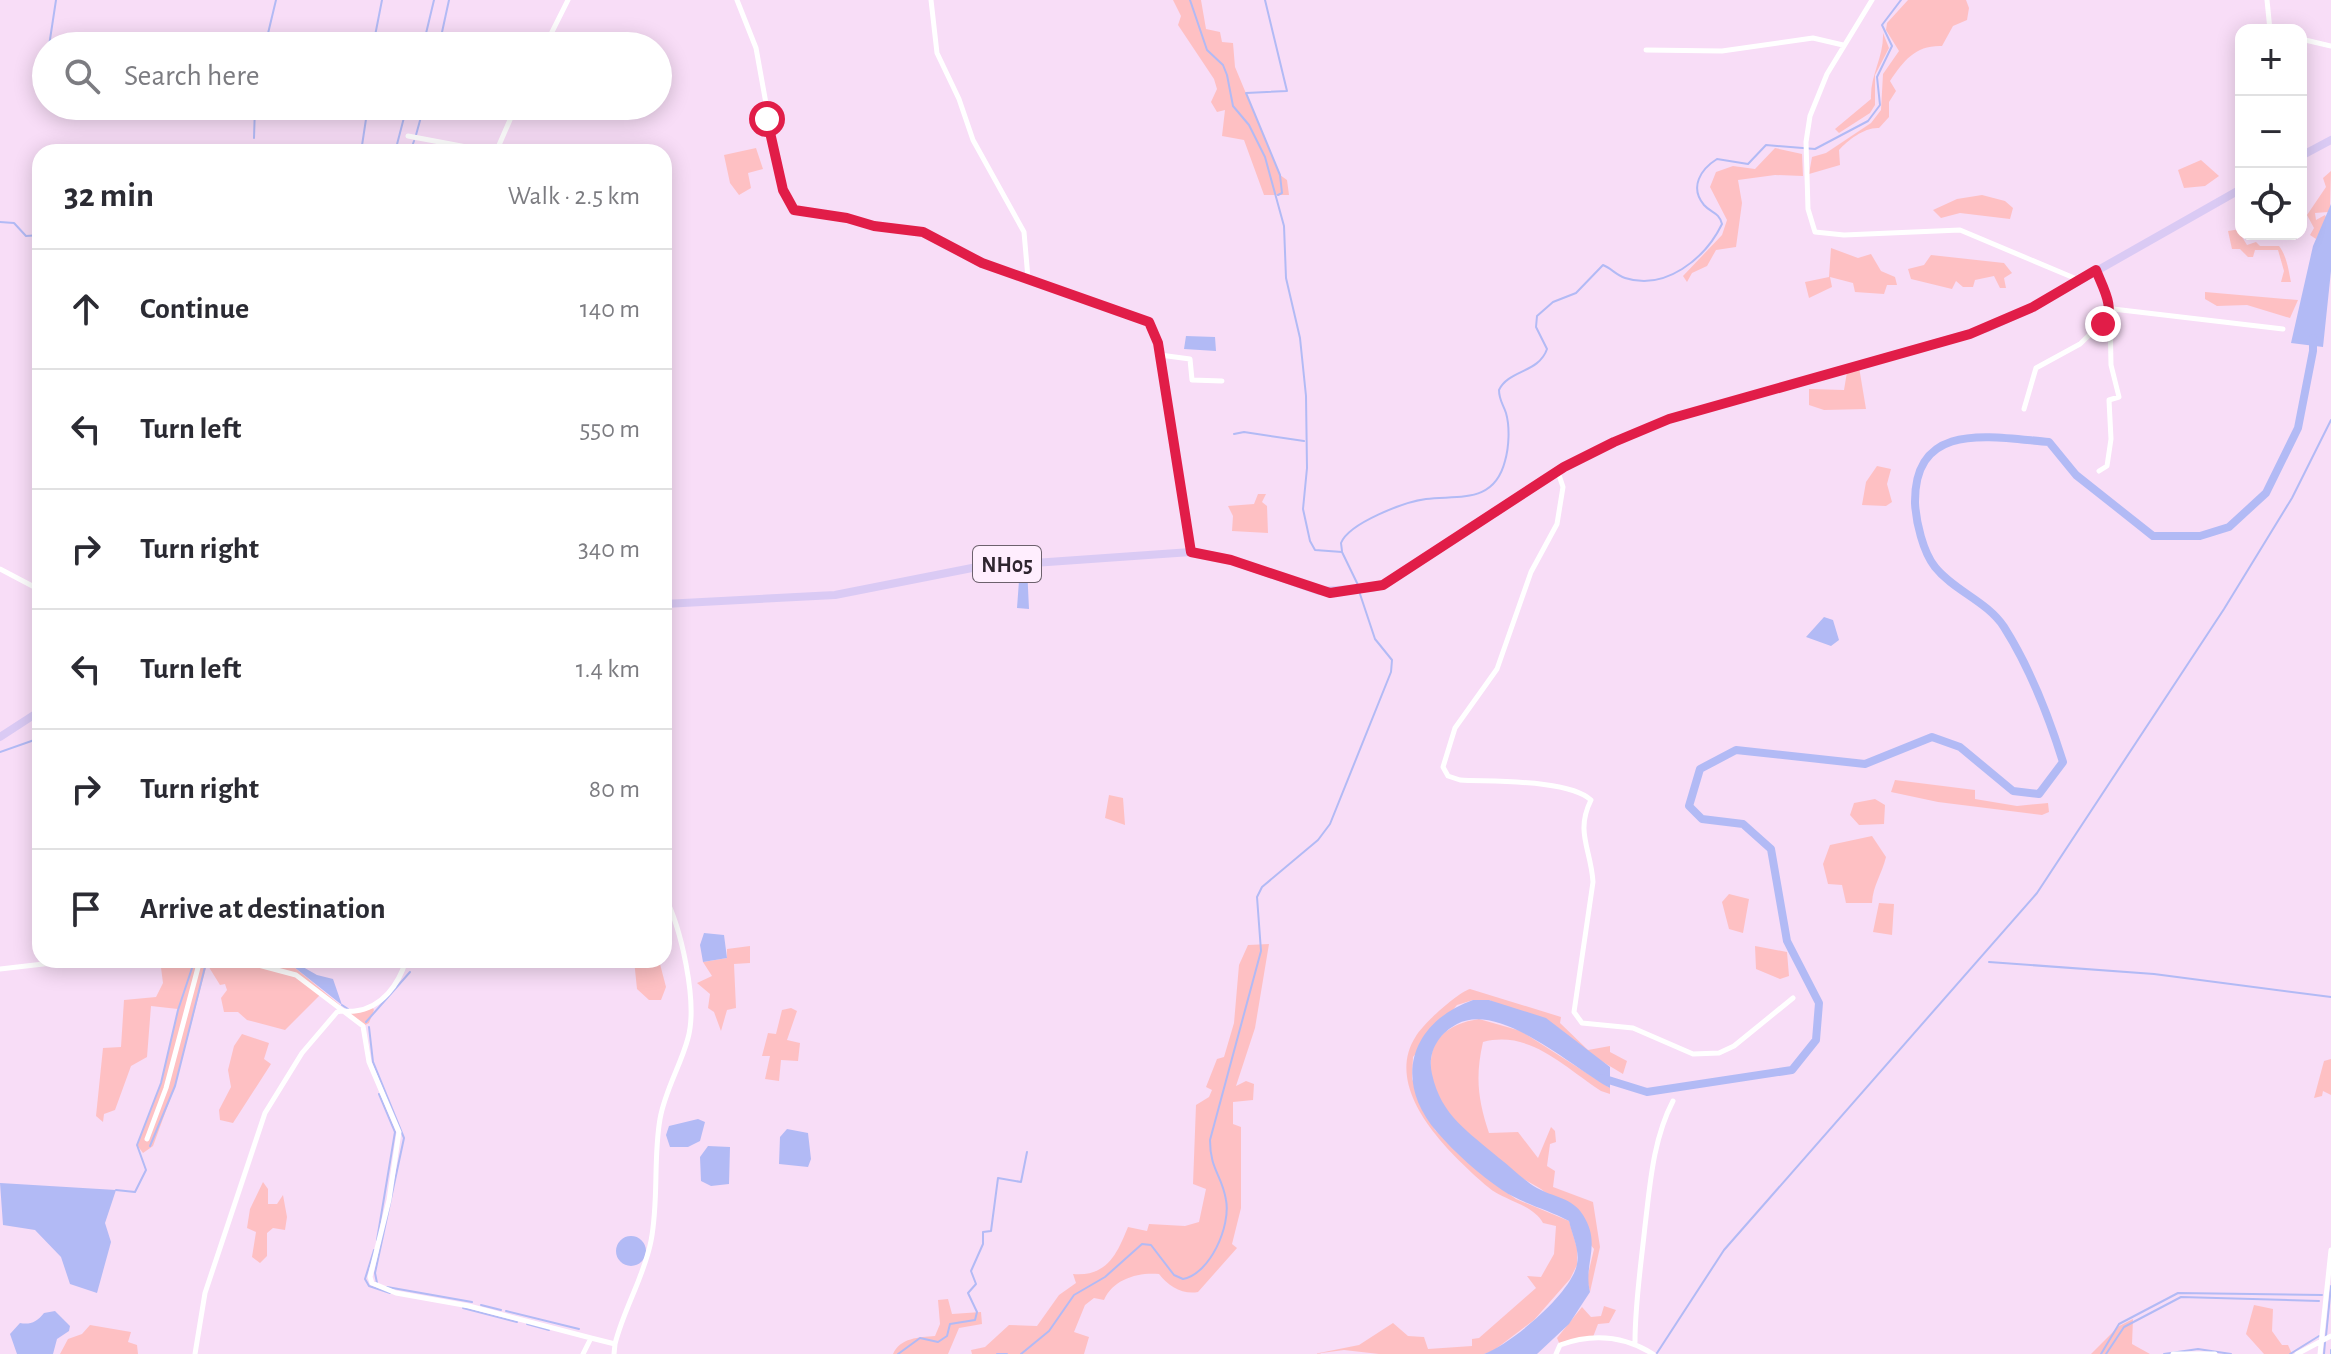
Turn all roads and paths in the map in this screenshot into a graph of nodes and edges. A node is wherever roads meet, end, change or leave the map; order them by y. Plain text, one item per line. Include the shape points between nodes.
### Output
1 (568, 0) edge
2 (737, 0) edge
3 (931, 0) edge
4 (1872, 0) edge
5 (2267, 0) edge
6 (2269, 24) edge
7 (552, 32) edge
8 (2307, 40) edge
9 (1843, 45) junction
10 (2331, 46) edge
11 (1646, 50) dead end
12 (509, 120) edge
13 (408, 136) dead end
14 (2331, 140) edge
15 (451, 144) edge
16 (498, 144) edge
17 (2307, 153) edge
18 (2235, 192) edge
19 (2096, 270) junction
20 (1028, 278) junction
21 (2079, 280) junction
22 (2109, 306) junction
23 (2110, 315) junction
24 (2283, 329) dead end
25 (1160, 355) junction
26 (1222, 381) dead end
27 (2024, 409) dead end
28 (1558, 471) junction
29 (2099, 471) dead end
30 (1191, 552) junction
31 (0, 569) edge
32 (32, 586) edge
33 (672, 604) edge
34 (32, 716) edge
35 (0, 737) edge
36 (672, 917) edge
37 (32, 965) edge
38 (198, 968) edge
39 (269, 968) edge
40 (404, 968) edge
41 (0, 969) edge
42 (1793, 998) dead end
43 (340, 1010) junction
44 (1673, 1101) dead end
45 (147, 1139) dead end
46 (2331, 1250) edge
47 (2331, 1336) edge
48 (591, 1338) junction
49 (2322, 1340) junction
50 (1635, 1342) junction
51 (615, 1344) junction
52 (195, 1354) edge
53 (583, 1354) edge
54 (614, 1354) edge
55 (1556, 1354) edge
56 (1653, 1354) edge
57 (2173, 1354) edge
58 (2215, 1354) edge
59 (2297, 1354) edge
60 (2320, 1354) edge

1 - 7 street
2 - 20 street via 756,48 778,170 794,210 923,232 982,263
3 - 20 street via 937,53 973,140 1024,232
4 - 9 street
5 - 6 street
8 - 10 street
9 - 11 street via 1813,38 1722,51
9 - 21 street via 1815,103 1806,142 1808,209 1815,232 1960,230
12 - 16 street
13 - 15 street
14 - 17 main road
18 - 19 main road, NH05
19 - 21 main road, NH05
19 - 22 street
20 - 25 street via 1144,318
21 - 28 main road, NH05 via 1988,328 1669,419
22 - 23 street
22 - 24 street
23 - 27 street via 2080,344 2036,368
23 - 29 street via 2111,365 2119,397 2109,400 2111,439 2107,466
25 - 26 street via 1190,359 1192,380
25 - 30 street
28 - 30 main road, NH05 via 1371,588 1319,591 1231,560
28 - 42 street via 1563,487 1557,524 1531,572 1497,669 1455,728 1443,767 1448,776 1460,780 1555,787 1591,800 1581,831 1593,882 1574,1012 1582,1023 1633,1028 1693,1054 1719,1053
30 - 33 main road, NH05 via 988,566 835,595
31 - 32 street
34 - 35 main road
36 - 51 street via 681,941 689,1036 663,1103 652,1238
37 - 41 street
38 - 45 street
39 - 43 street via 296,975
40 - 43 street via 384,998 356,1011
43 - 48 street via 363,1026 369,1062 399,1132 372,1283
43 - 52 street via 302,1053 265,1113 205,1293
44 - 50 street via 1648,1190
46 - 49 street
47 - 49 street
48 - 51 street
48 - 53 street
49 - 59 street
49 - 60 street
50 - 55 street via 1581,1337 1560,1345
50 - 56 street
51 - 54 street
57 - 58 street

